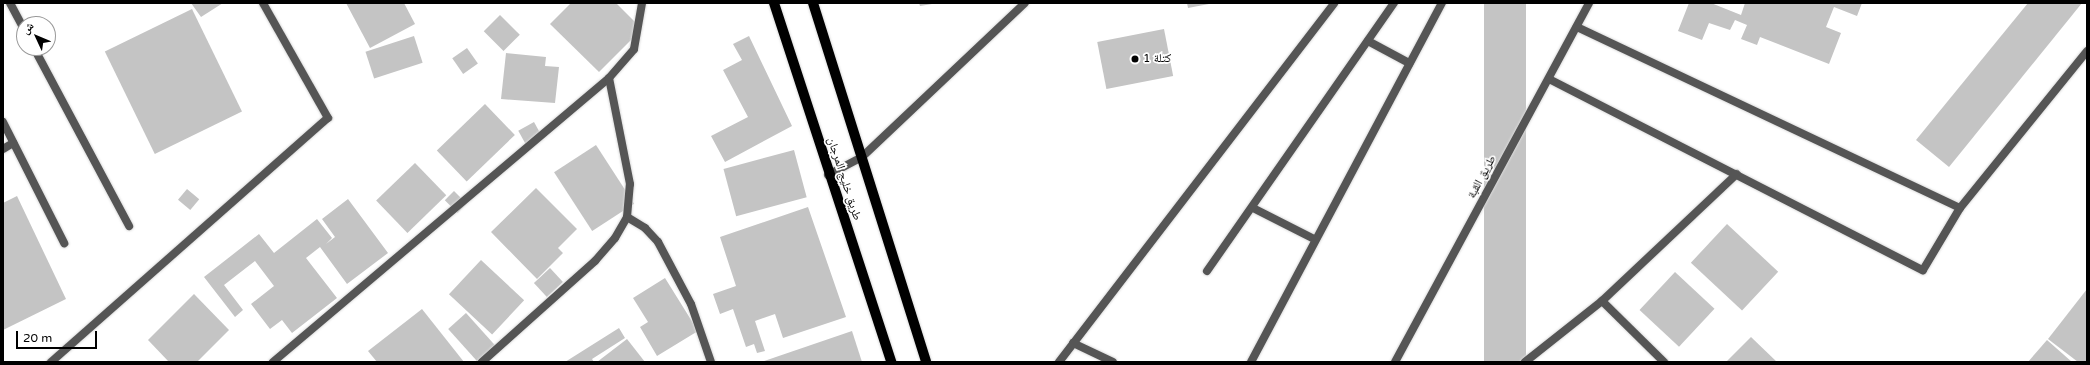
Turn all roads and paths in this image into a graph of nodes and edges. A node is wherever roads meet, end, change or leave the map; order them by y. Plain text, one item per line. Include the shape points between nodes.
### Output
1 (10, 3) edge
2 (263, 3) edge
3 (642, 3) edge
4 (774, 3) edge
5 (813, 3) edge
6 (1025, 3) edge
7 (1334, 3) edge
8 (1394, 3) edge
9 (1442, 3) edge
10 (1589, 3) edge
11 (17, 16) edge
12 (1577, 27) junction
13 (1368, 42) junction
14 (2087, 51) edge
15 (38, 56) edge
16 (1409, 63) junction
17 (609, 78) junction
18 (1549, 79) junction
19 (3, 122) edge
20 (13, 142) junction
21 (3, 149) edge
22 (862, 157) junction
23 (1737, 174) junction
24 (828, 175) junction
25 (1253, 208) junction
26 (1960, 208) junction
27 (627, 217) junction
28 (129, 226) dead end
29 (1314, 239) junction
30 (64, 243) dead end
31 (1207, 272) dead end
32 (1602, 301) junction
33 (1073, 344) junction
34 (51, 362) edge
35 (273, 362) edge
36 (482, 362) edge
37 (711, 362) edge
38 (891, 362) edge
39 (926, 362) edge
40 (1059, 362) edge
41 (1113, 362) edge
42 (1251, 362) edge
43 (1395, 362) edge
44 (1525, 362) edge
45 (1664, 362) edge

1 - 11 street
2 - 34 street via 328,118
3 - 17 street via 634,50
4 - 24 main road, طريق خليج المرجان
5 - 22 main road, طريق خليج المرجان
6 - 22 street
7 - 33 street
8 - 13 street
9 - 16 street
10 - 12 street, طريق القبة
12 - 18 street, طريق القبة
12 - 26 street
13 - 16 street
13 - 25 street
14 - 26 street
15 - 28 street
16 - 29 street
17 - 27 street via 630,184
17 - 35 street
18 - 23 street
18 - 43 street, طريق القبة
19 - 20 street
20 - 21 street
20 - 30 street
22 - 24 street
22 - 39 main road, طريق خليج المرجان
23 - 26 street via 1923,270
23 - 32 street
24 - 38 main road, طريق خليج المرجان
25 - 29 street
25 - 31 street
27 - 36 street via 615,238 595,261
27 - 37 street via 645,228 658,242 691,304
29 - 42 street
32 - 44 street
32 - 45 street
33 - 40 street
33 - 41 street

